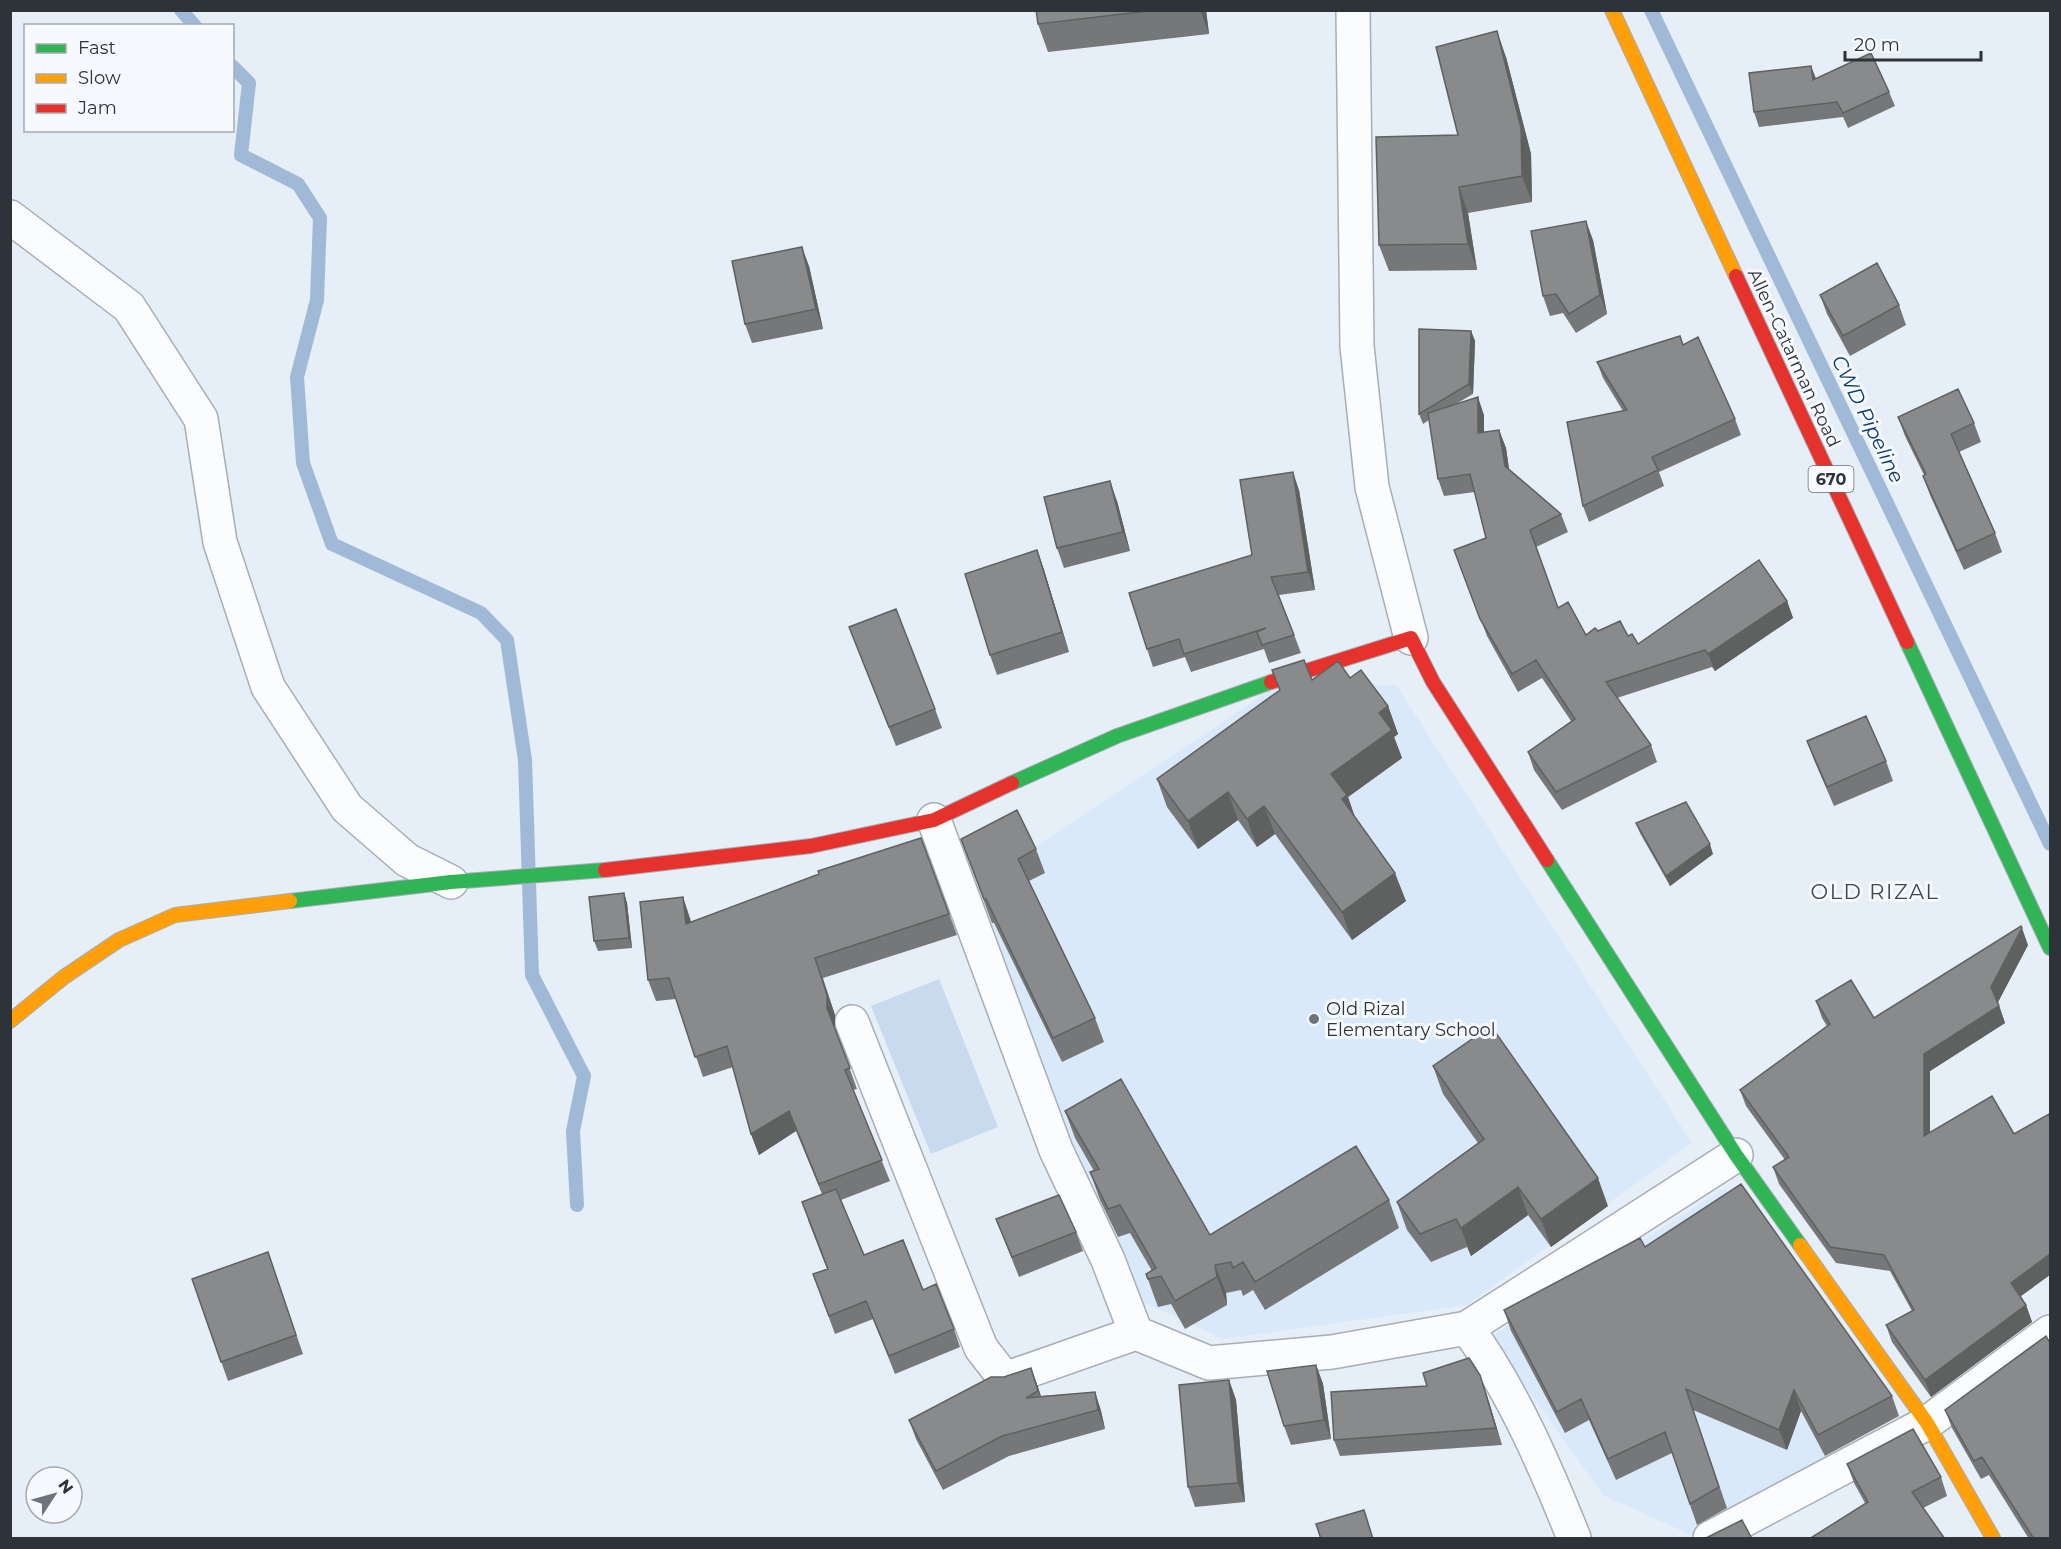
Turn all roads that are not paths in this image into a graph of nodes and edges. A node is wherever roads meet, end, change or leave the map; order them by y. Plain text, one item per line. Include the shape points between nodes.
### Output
1 (1353, 10) edge
2 (1612, 10) edge
3 (10, 217) edge
4 (1411, 638) junction
5 (934, 820) junction
6 (451, 882) junction
7 (2050, 948) edge
8 (10, 1021) edge
9 (852, 1022) dead end
10 (1736, 1155) junction
11 (1467, 1328) junction
12 (2050, 1332) edge
13 (1136, 1333) junction
14 (1927, 1423) junction
15 (1574, 1539) edge
16 (1710, 1539) edge
17 (1993, 1539) edge

1 - 4 street via 1357,346 1372,487
2 - 7 street, Allen-Catarman Road / 670
3 - 6 street via 129,307 201,419 220,542 268,687 347,808 407,860
4 - 5 street via 1251,688 1117,736
4 - 10 street via 1440,692
5 - 6 street via 811,846 576,874
5 - 13 street via 1056,1150 1108,1260
6 - 8 street via 175,915 119,940 64,977
9 - 13 street via 981,1348 1005,1378
10 - 11 street
10 - 14 street
11 - 13 street via 1332,1352 1209,1362
11 - 15 street via 1490,1360 1552,1485
12 - 14 street
14 - 16 street
14 - 17 street

